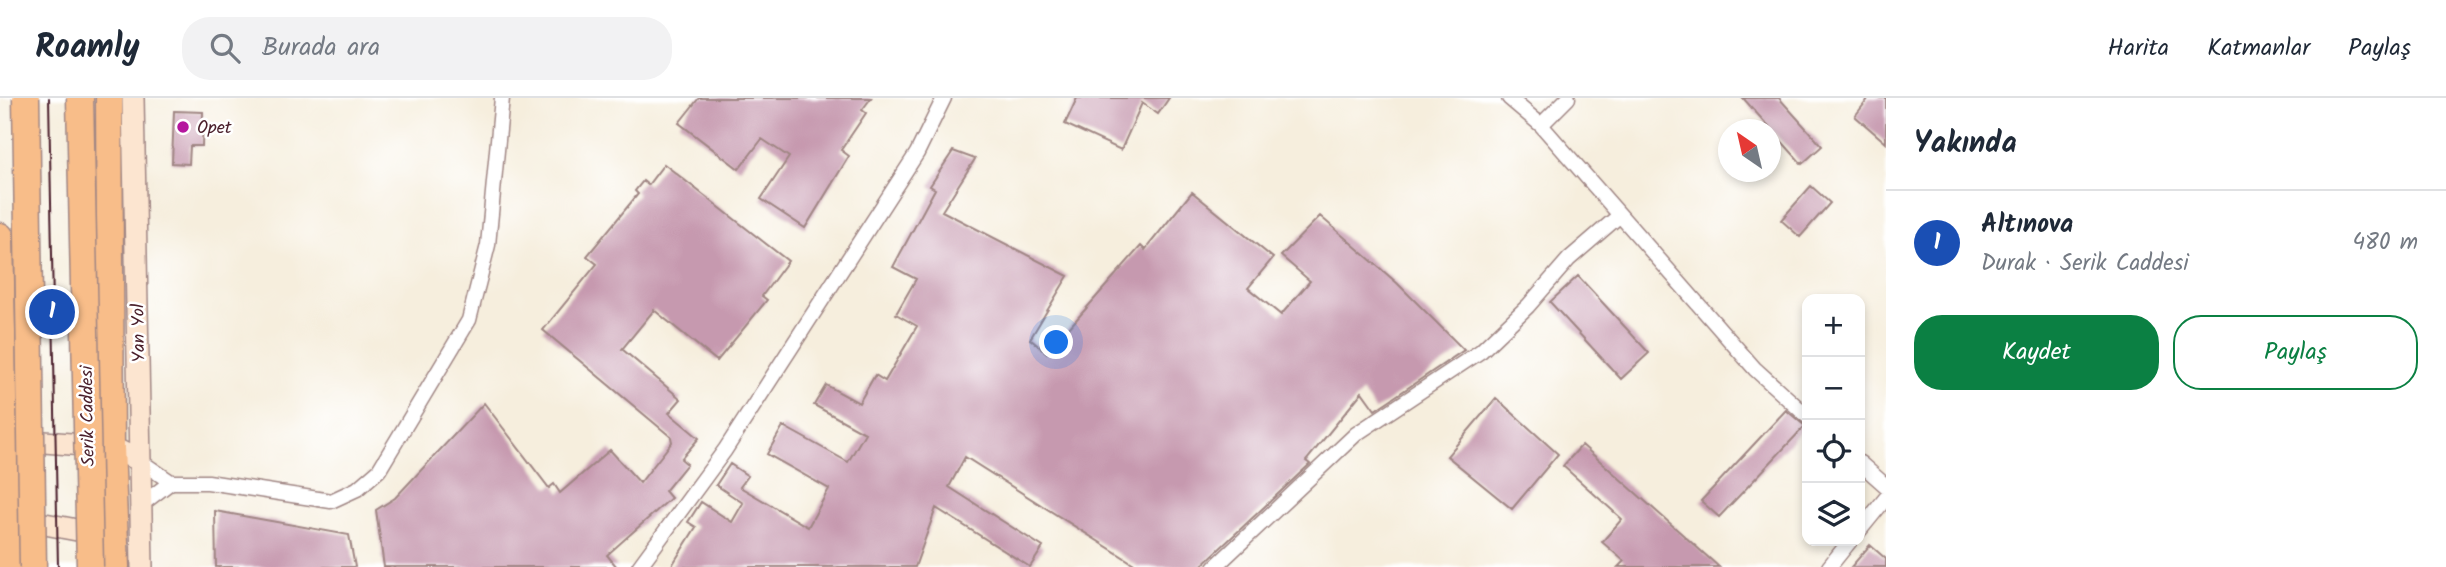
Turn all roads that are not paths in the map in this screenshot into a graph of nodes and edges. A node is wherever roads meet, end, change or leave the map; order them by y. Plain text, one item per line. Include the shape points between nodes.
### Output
1 (26, 98) edge
2 (80, 98) edge
3 (109, 98) edge
4 (132, 98) edge
5 (502, 98) edge
6 (944, 98) edge
7 (1509, 98) edge
8 (1568, 98) edge
9 (1542, 125) junction
10 (1620, 215) junction
11 (0, 236) edge
12 (1802, 411) edge
13 (2, 439) edge
14 (111, 447) junction
15 (141, 461) junction
16 (1865, 467) edge
17 (171, 482) junction
18 (1886, 486) edge
19 (1886, 498) edge
20 (142, 504) junction
21 (3, 514) edge
22 (114, 521) junction
23 (1865, 524) edge
24 (1846, 546) edge
25 (7, 567) edge
26 (33, 567) edge
27 (90, 567) edge
28 (116, 567) edge
29 (142, 567) edge
30 (639, 567) edge
31 (1215, 567) edge
32 (1829, 567) edge

1 - 26 highway, bridge
2 - 27 highway, Serik Caddesi, bridge
3 - 14 highway
4 - 15 street, Yan Yol
5 - 17 street via 488,245 469,320 379,470 357,489 331,501 208,482
6 - 30 street via 918,153 725,450
7 - 9 street
8 - 9 street
9 - 10 street
10 - 12 street via 1755,369
10 - 31 street via 1569,259 1481,351 1356,434
11 - 13 highway
13 - 14 street
13 - 21 highway
14 - 15 street
14 - 22 highway
15 - 17 street
15 - 20 street, Yan Yol
16 - 18 street
17 - 20 street
19 - 23 street
20 - 22 street
20 - 29 street, Yan Yol
21 - 22 street via 77,530
21 - 25 highway
22 - 28 highway
24 - 32 street

